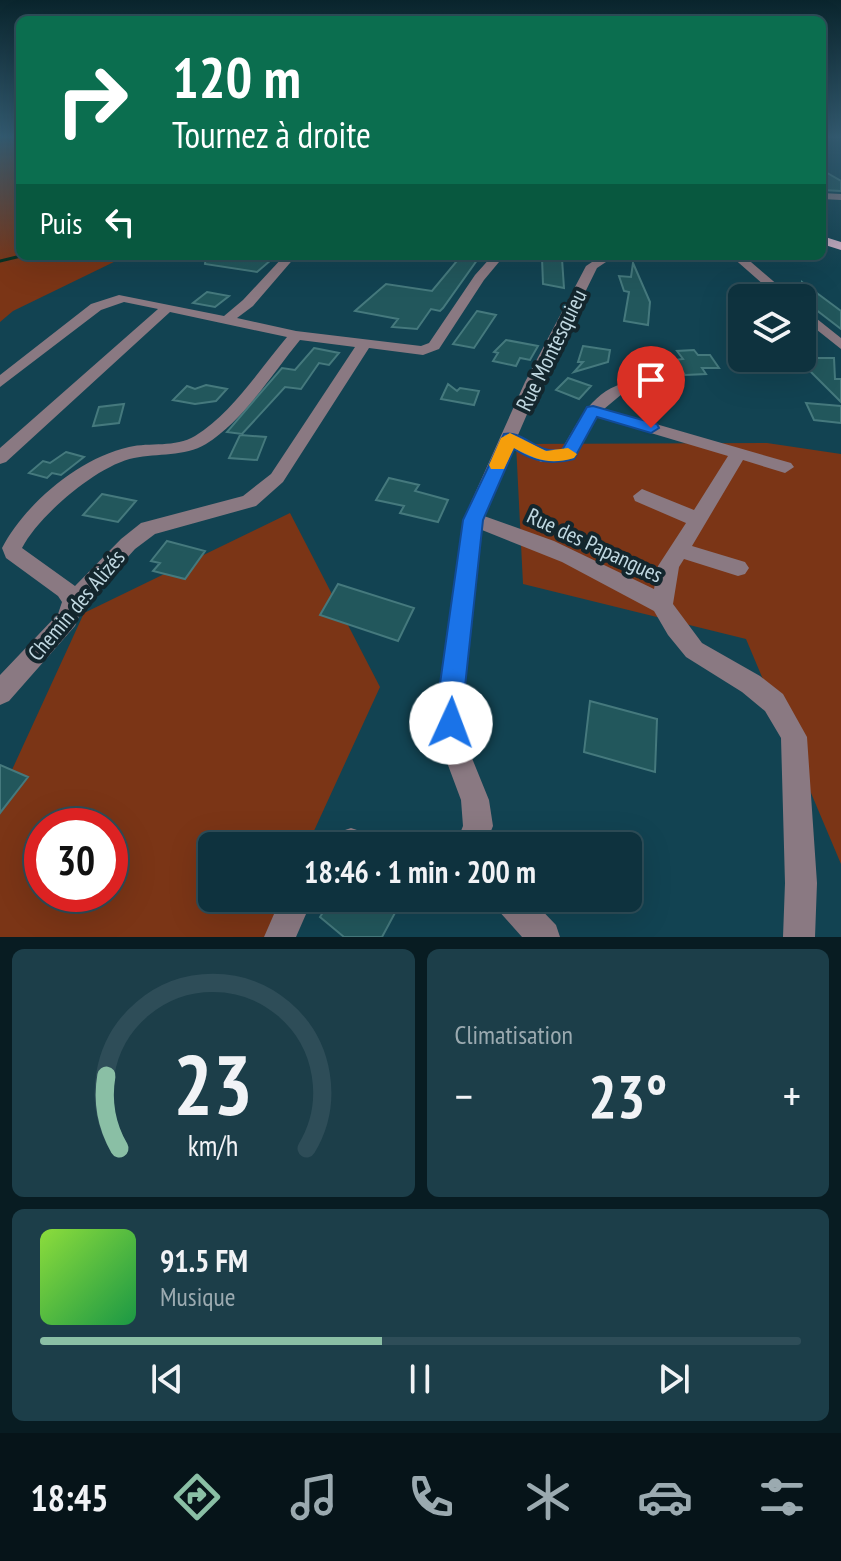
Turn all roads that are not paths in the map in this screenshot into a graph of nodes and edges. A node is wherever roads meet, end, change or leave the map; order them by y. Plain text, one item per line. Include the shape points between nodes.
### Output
1 (286, 260) edge
2 (495, 260) edge
3 (602, 260) edge
4 (742, 260) edge
5 (770, 284) edge
6 (166, 309) junction
7 (225, 321) junction
8 (816, 323) edge
9 (816, 326) edge
10 (819, 326) junction
11 (296, 335) junction
12 (841, 345) edge
13 (363, 346) junction
14 (0, 382) edge
15 (646, 385) dead end
16 (593, 411) junction
17 (510, 438) junction
18 (739, 453) junction
19 (0, 458) edge
20 (785, 467) dead end
21 (642, 496) dead end
22 (696, 519) junction
23 (473, 520) junction
24 (679, 550) junction
25 (738, 568) dead end
26 (73, 602) junction
27 (662, 604) junction
28 (0, 693) edge
29 (474, 832) edge
30 (291, 912) edge
31 (521, 912) edge
32 (280, 937) edge
33 (544, 937) edge
34 (799, 937) edge

1 - 7 street
2 - 13 street via 434,346 408,352
3 - 17 street, Rue Montesquieu via 592,266
4 - 5 street
6 - 7 street
6 - 14 street via 132,299 105,302
6 - 19 street
7 - 11 street
8 - 10 street
9 - 10 street
10 - 12 street
11 - 13 street
11 - 26 street via 213,430 180,449 128,453 98,465 18,534 13,552 66,590
13 - 26 street, Chemin des Alizés via 263,492 235,506 148,528
15 - 16 street via 613,391
16 - 17 street via 568,455 533,453
16 - 18 street
17 - 23 street, Rue Montesquieu
18 - 20 street
18 - 22 street, Rue des Papangues
21 - 22 street
22 - 24 street, Rue des Papangues
23 - 27 street, Rue des Papangues via 558,550
23 - 29 street, Rue Montesquieu via 450,705 452,741 475,800
24 - 25 street
24 - 27 street, Rue des Papangues via 669,566
26 - 28 street, Chemin des Alizés via 67,619
27 - 34 street via 693,649 779,706 794,737
30 - 32 street
31 - 33 street

